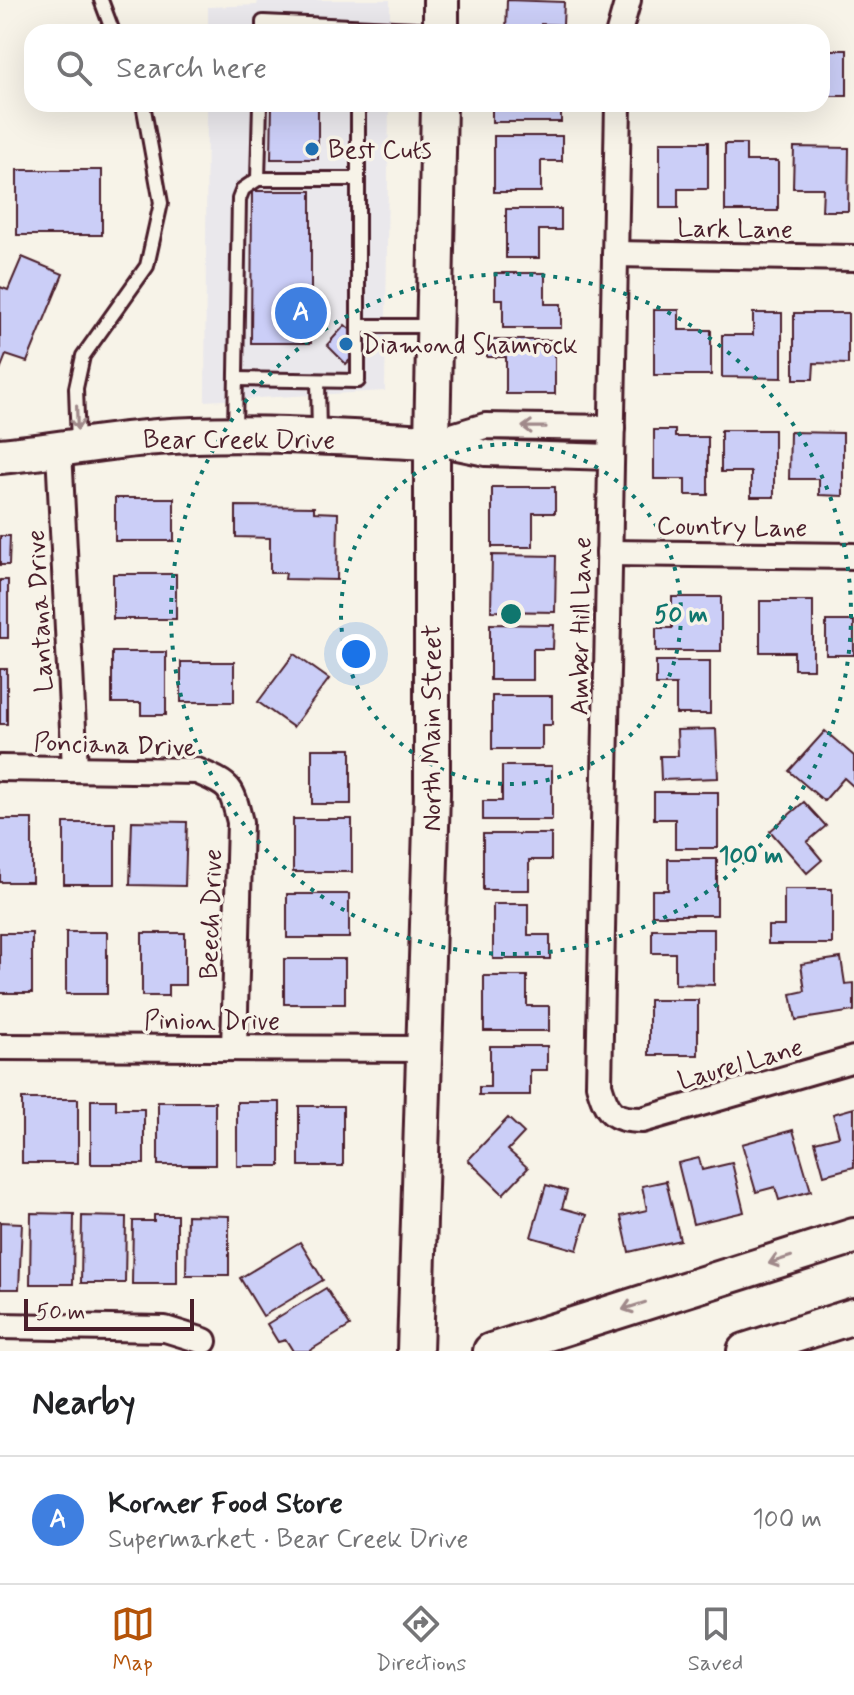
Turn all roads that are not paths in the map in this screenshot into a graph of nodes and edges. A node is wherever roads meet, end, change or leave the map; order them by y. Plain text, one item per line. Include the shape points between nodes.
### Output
1 (101, 0) edge
2 (628, 0) edge
3 (441, 21) edge
4 (110, 24) edge
5 (263, 24) edge
6 (290, 24) edge
7 (410, 24) edge
8 (619, 24) edge
9 (144, 112) edge
10 (260, 112) edge
11 (358, 112) edge
12 (439, 112) edge
13 (618, 112) edge
14 (258, 179) junction
15 (358, 179) junction
16 (615, 254) junction
17 (854, 258) edge
18 (358, 326) junction
19 (434, 326) junction
20 (236, 379) junction
21 (318, 381) junction
22 (612, 428) junction
23 (235, 434) junction
24 (319, 437) junction
25 (432, 442) junction
26 (69, 450) junction
27 (0, 456) edge
28 (611, 457) junction
29 (609, 553) junction
30 (854, 556) edge
31 (0, 768) edge
32 (75, 768) junction
33 (226, 784) joint
34 (0, 1047) edge
35 (234, 1048) junction
36 (425, 1049) junction
37 (854, 1059) edge
38 (642, 1120) joint
39 (854, 1236) edge
40 (854, 1316) edge
41 (0, 1326) edge
42 (204, 1341) dead end
43 (415, 1351) edge
44 (491, 1351) edge
45 (745, 1351) edge

1 - 4 lane
2 - 8 street
3 - 7 lane
5 - 6 lane
9 -> 26 lane via 161,203 147,266 83,356
10 - 14 lane
11 - 15 lane
12 - 19 main road, North Main Street
13 - 16 street, Amber Hill Lane
14 - 15 lane
14 - 20 lane via 239,199
15 - 18 lane
16 - 17 street, Lark Lane
16 - 22 street, Amber Hill Lane
18 - 19 lane
18 - 21 lane via 358,381
19 - 25 main road, North Main Street
20 - 21 lane
20 - 23 lane
21 - 24 lane
22 -> 25 street, Bear Creek Drive via 485,426
22 - 28 street, Amber Hill Lane
23 - 24 main road, Bear Creek Drive
23 - 26 main road, Bear Creek Drive via 156,437
24 - 25 main road, Bear Creek Drive
25 - 28 street, Bear Creek Drive via 486,453
25 - 36 main road, North Main Street via 432,794
26 - 27 main road, Bear Creek Drive
26 - 32 street, Lantana Drive
28 - 29 street, Amber Hill Lane
29 - 30 street, Country Lane
29 - 38 street, Amber Hill Lane via 599,1085 606,1107 622,1120
31 - 32 street, Ponciana Drive
32 - 33 street, Ponciana Drive via 197,771
33 - 35 street, Beech Drive via 240,822
34 - 35 street, Pinion Drive
35 - 36 street, Pinion Drive
36 - 43 main road, North Main Street
37 - 38 street, Laurel Lane
39 -> 44 main road
40 - 45 main road
41 - 42 street via 165,1329

